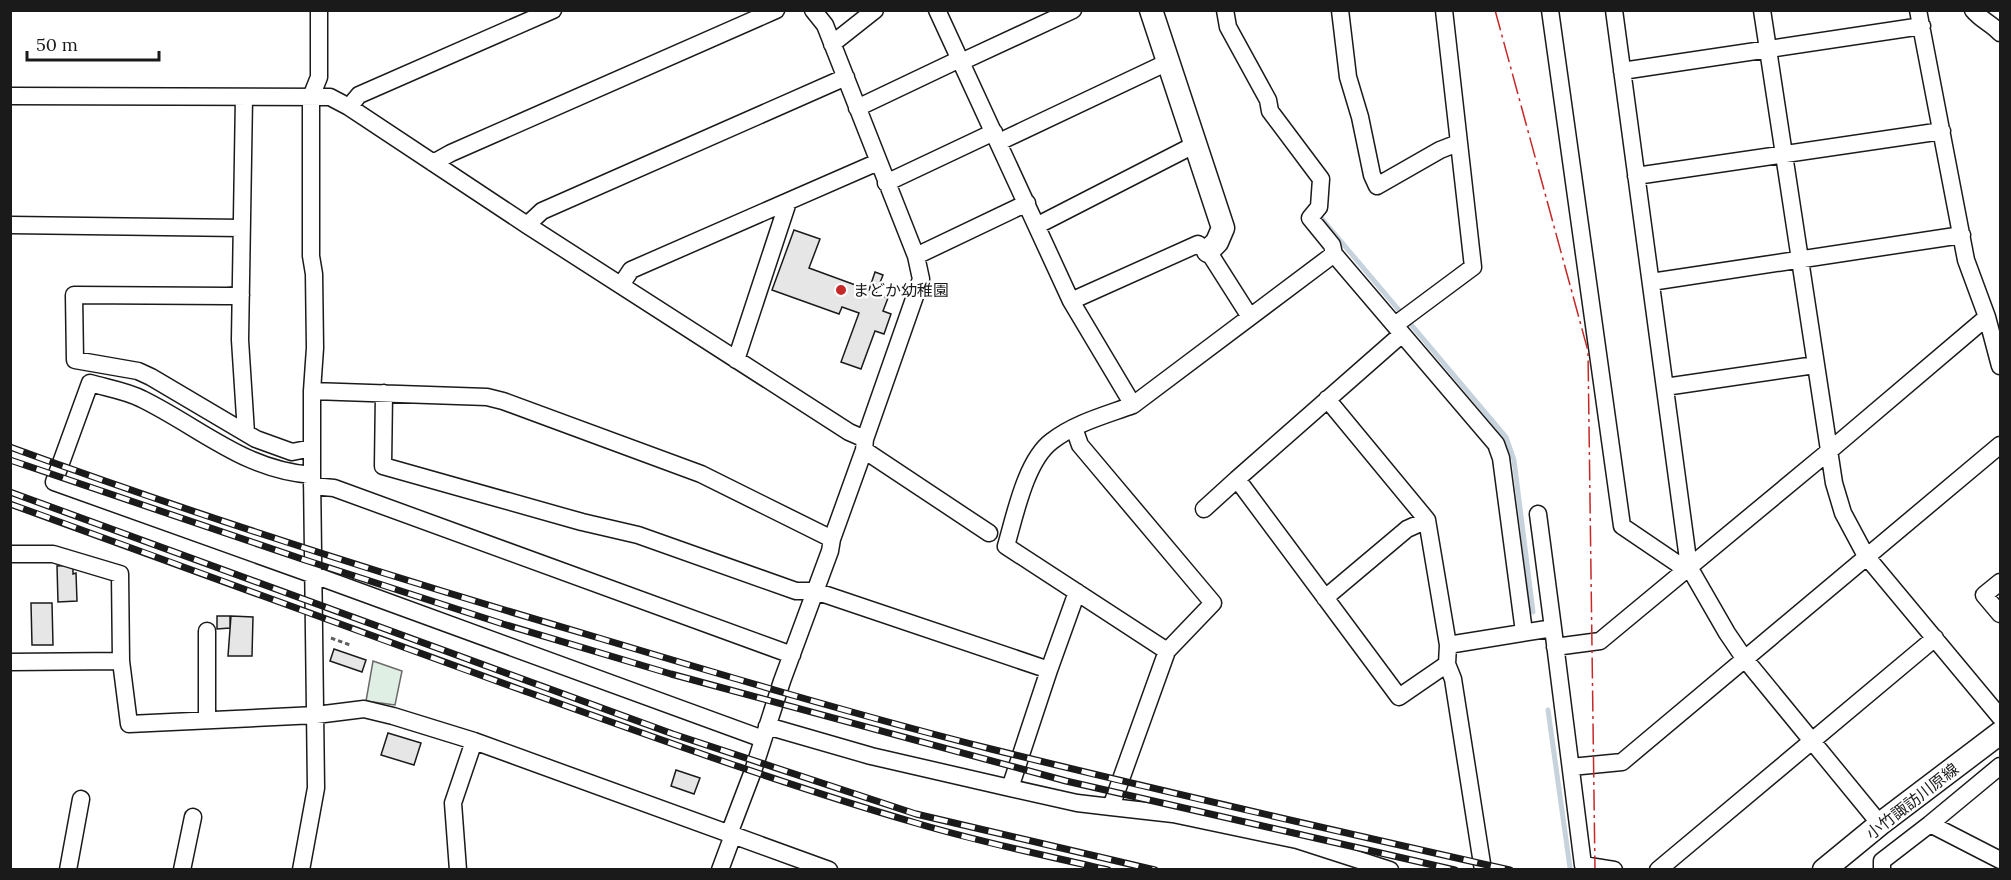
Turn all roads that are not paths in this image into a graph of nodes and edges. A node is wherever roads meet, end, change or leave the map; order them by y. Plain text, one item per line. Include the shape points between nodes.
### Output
1 (319, 10) edge
2 (553, 10) edge
3 (776, 10) edge
4 (813, 10) edge
5 (875, 10) edge
6 (937, 10) edge
7 (1073, 10) edge
8 (1151, 10) edge
9 (1225, 10) edge
10 (1340, 10) edge
11 (1444, 10) edge
12 (1550, 10) edge
13 (1614, 10) edge
14 (1762, 10) edge
15 (1973, 10) edge
16 (1987, 10) edge
17 (1920, 18) edge
18 (1998, 30) edge
19 (832, 44) junction
20 (1768, 49) junction
21 (961, 60) junction
22 (1168, 62) junction
23 (1622, 71) junction
24 (846, 77) junction
25 (10, 96) edge
26 (244, 97) junction
27 (311, 97) junction
28 (349, 107) junction
29 (857, 108) junction
30 (1942, 131) junction
31 (996, 137) junction
32 (1458, 143) junction
33 (1194, 145) junction
34 (1783, 155) junction
35 (878, 162) junction
36 (433, 163) junction
37 (1636, 176) junction
38 (886, 183) junction
39 (788, 202) junction
40 (1027, 203) junction
41 (10, 225) edge
42 (527, 225) junction
43 (1038, 225) junction
44 (241, 228) junction
45 (1962, 235) junction
46 (1208, 251) junction
47 (1334, 254) junction
48 (916, 256) junction
49 (1799, 260) junction
50 (1651, 282) junction
51 (621, 285) junction
52 (241, 295) junction
53 (1071, 301) junction
54 (1250, 317) junction
55 (1993, 320) edge
56 (1402, 323) junction
57 (736, 360) junction
58 (1815, 365) junction
59 (2001, 366) edge
60 (1665, 387) junction
61 (312, 391) junction
62 (384, 393) junction
63 (1327, 399) junction
64 (1133, 405) junction
65 (1074, 428) junction
66 (246, 433) junction
67 (865, 445) junction
68 (2001, 445) edge
69 (312, 448) junction
70 (1828, 452) junction
71 (1238, 479) junction
72 (312, 481) junction
73 (1204, 509) dead end
74 (1538, 514) dead end
75 (1427, 519) junction
76 (989, 533) dead end
77 (832, 539) junction
78 (10, 554) edge
79 (1866, 556) junction
80 (1689, 567) junction
81 (314, 575) junction
82 (2001, 582) edge
83 (815, 591) junction
84 (1077, 592) junction
85 (1325, 598) junction
86 (2001, 614) edge
87 (1552, 628) junction
88 (207, 631) dead end
89 (1524, 632) junction
90 (1935, 638) junction
91 (1448, 645) junction
92 (1555, 647) junction
93 (1167, 651) junction
94 (792, 655) junction
95 (1744, 658) junction
96 (121, 661) junction
97 (10, 662) edge
98 (1447, 664) junction
99 (1049, 670) junction
100 (316, 715) junction
101 (2001, 717) edge
102 (207, 720) junction
103 (765, 733) junction
104 (2001, 733) edge
105 (474, 741) junction
106 (1811, 741) junction
107 (2001, 766) edge
108 (1571, 767) junction
109 (1010, 788) junction
110 (81, 799) dead end
111 (1111, 807) junction
112 (193, 817) dead end
113 (1880, 824) junction
114 (1930, 824) junction
115 (731, 834) junction
116 (2001, 860) edge
117 (1583, 867) edge
118 (68, 870) edge
119 (182, 870) edge
120 (302, 870) edge
121 (458, 870) edge
122 (720, 870) edge
123 (829, 870) edge
124 (1390, 870) edge
125 (1483, 870) edge
126 (1614, 870) edge
127 (1658, 870) edge
128 (1824, 870) edge
129 (1882, 870) edge

1 - 27 street via 319,77
2 - 28 street via 359,95
3 - 36 street
4 - 19 street via 825,25
5 - 19 street
6 - 21 street
7 - 21 street
8 - 22 street
9 - 47 street via 1228,27 1268,100 1270,111 1321,179 1319,207 1310,218 1332,245
10 - 32 street via 1348,77 1377,186
11 - 32 street
12 - 80 street via 1622,526 1678,564
13 - 23 street
14 - 20 street
15 - 18 street
16 - 18 street
17 - 20 street
17 - 30 street
19 - 24 street
20 - 23 street
20 - 34 street
21 - 29 street
21 - 31 street
22 - 31 street
22 - 33 street
23 - 37 street
24 - 29 street
24 - 42 street via 542,211
25 - 26 street
26 - 27 street
26 - 44 street
27 - 28 street via 330,97
27 - 61 street via 315,348
28 - 36 street
29 - 35 street
30 - 34 street
30 - 45 street
31 - 38 street
31 - 40 street
32 - 56 street via 1473,267
33 - 43 street
33 - 46 street via 1223,228
34 - 37 street
34 - 49 street
35 - 38 street
35 - 39 street
36 - 42 street
37 - 50 street
38 - 48 street
39 - 51 street via 631,270
39 - 57 street
40 - 43 street
40 - 48 street
41 - 44 street
42 - 51 street
43 - 53 street
44 - 52 street
45 - 49 street
45 - 55 street via 1966,260
46 - 53 street via 1198,244
46 - 54 street
47 - 54 street
47 - 56 street
48 - 67 street via 921,279
49 - 50 street
49 - 58 street
50 - 60 street
51 - 57 street
52 - 66 street
52 - 66 street via 74,295 75,360 151,376
53 - 64 street
54 - 64 street
55 - 59 street
55 - 70 street
56 - 63 street
56 - 89 street via 1496,444
57 - 67 street
58 - 60 street
58 - 70 street
60 - 80 street
61 - 62 street
61 - 69 street
62 - 77 street via 503,400 701,474
62 - 83 street via 383,466 638,535 796,591
63 - 71 street
63 - 75 street
64 - 65 street
65 - 84 street via 1051,441 1039,455 1028,476 1006,546
65 - 93 street via 1080,445 1213,603
66 - 69 street via 292,452
67 - 76 street
67 - 77 street
68 - 79 street
69 - 72 street
70 - 79 street via 1837,497
70 - 80 street
71 - 73 street
71 - 85 street
72 - 81 street
72 - 81 street via 250,461 141,398 90,383 54,482
72 - 94 street
74 - 87 street
75 - 85 street via 1407,530
75 - 91 street
77 - 83 street
78 - 96 street via 53,554 120,574
79 - 90 street
79 - 95 street
80 - 92 street via 1600,640
80 - 95 street
81 - 100 street
81 - 103 street
82 - 86 street via 1984,595
83 - 94 street
83 - 99 street
84 - 93 street
84 - 99 street
85 - 98 street via 1399,697
87 - 89 street
87 - 92 street
88 - 102 street
89 - 91 street
90 - 101 street
90 - 106 street
91 - 98 street
92 - 108 street
93 - 111 street
94 - 103 street
95 - 106 street
95 - 108 street via 1622,762
96 - 97 street
96 - 102 street via 129,724
98 - 125 street via 1453,679
99 - 109 street
100 - 102 street
100 - 105 street via 364,709
100 - 120 street via 316,788
103 - 109 street
103 - 115 street
104 - 113 street, 小竹諏訪川原線
105 - 115 street
105 - 121 street via 453,803
106 - 113 street
106 - 127 street
107 - 114 street
108 - 117 street
109 - 111 street
110 - 118 street
111 - 124 street via 1173,814 1297,840
112 - 119 street
113 - 128 street, 小竹諏訪川原線
114 - 116 street
114 - 129 street via 1882,861
115 - 122 street
115 - 123 street
117 - 126 street

